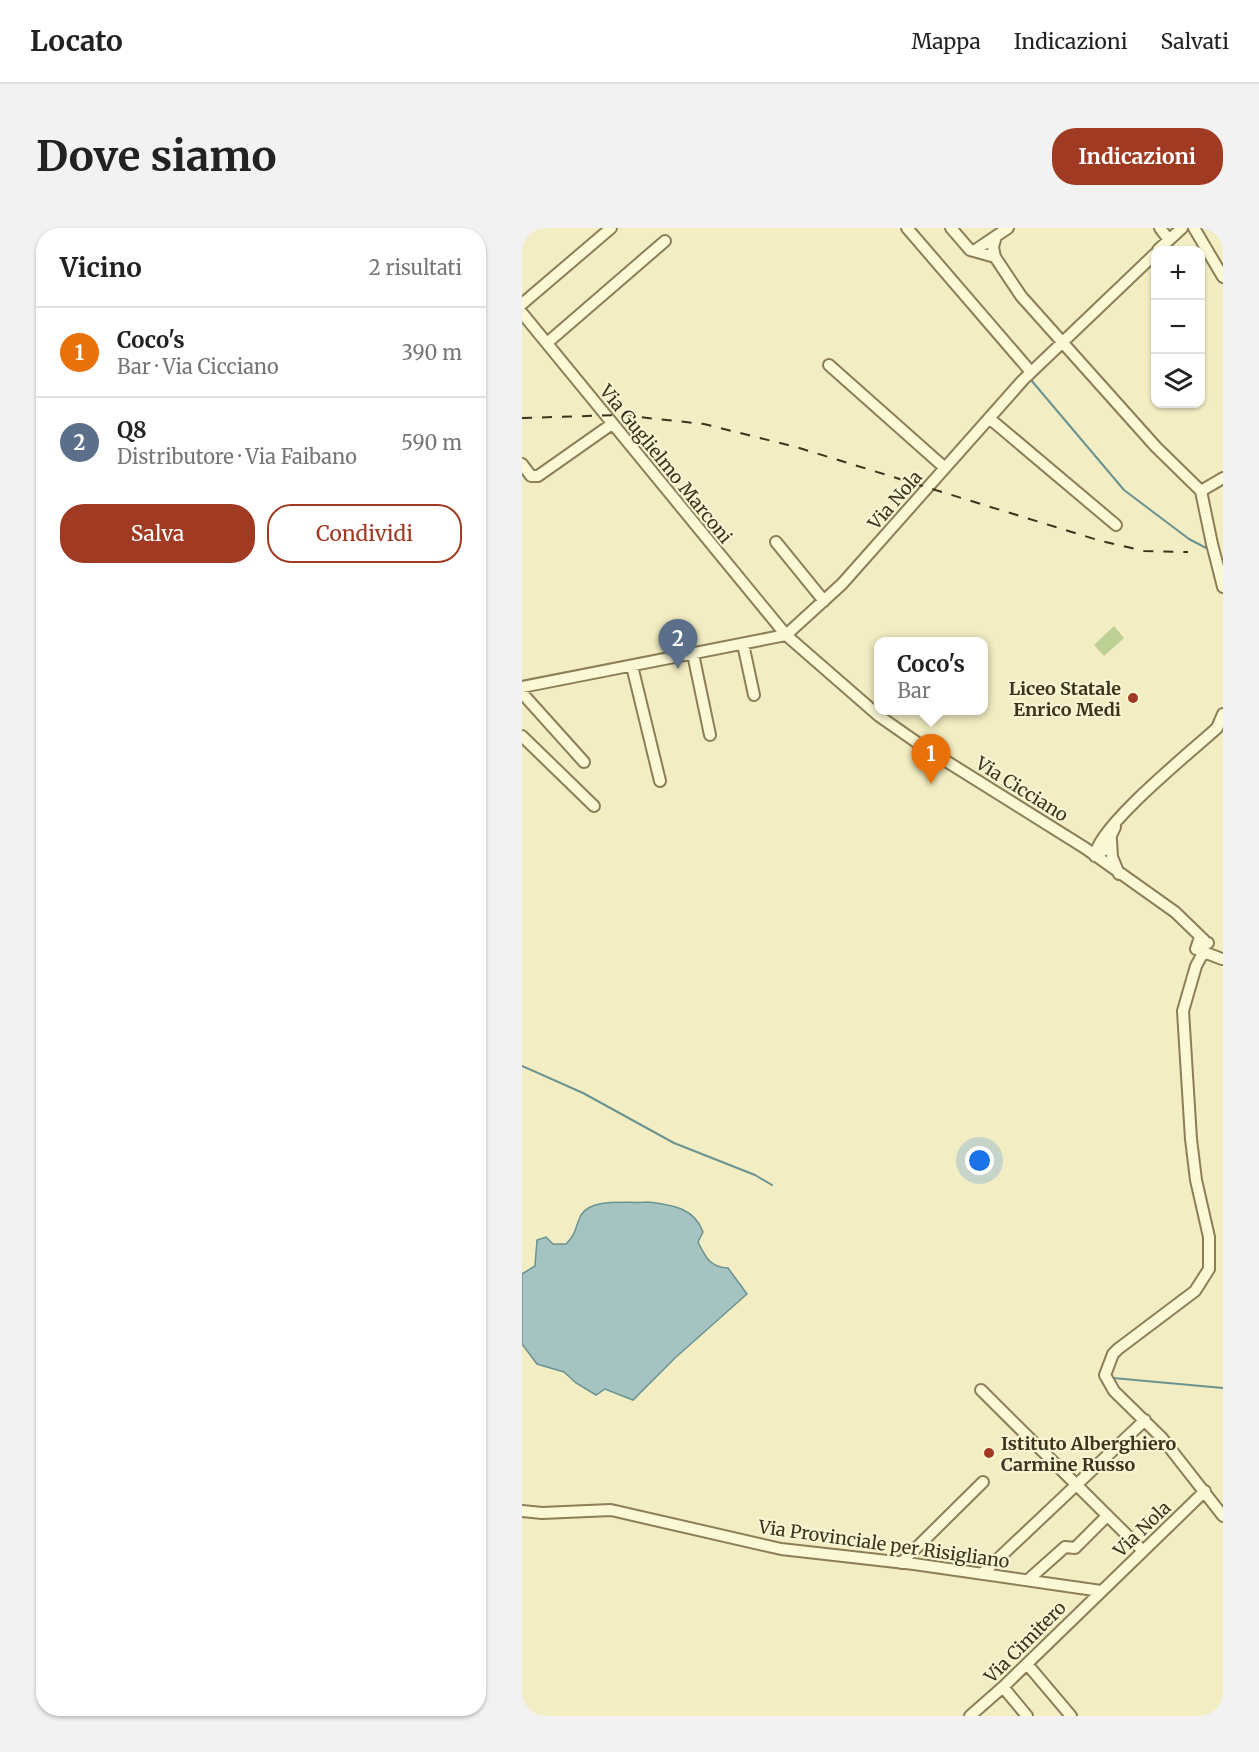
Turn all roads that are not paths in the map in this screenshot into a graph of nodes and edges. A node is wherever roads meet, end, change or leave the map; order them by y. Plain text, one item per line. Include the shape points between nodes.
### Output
1 (611, 228) edge
2 (907, 228) edge
3 (951, 228) edge
4 (1008, 228) edge
5 (1160, 228) edge
6 (1182, 228) edge
7 (1194, 228) edge
8 (996, 237) junction
9 (1169, 240) junction
10 (666, 241) dead end
11 (1163, 246) edge
12 (974, 251) junction
13 (995, 256) junction
14 (1151, 258) edge
15 (1223, 277) edge
16 (522, 304) edge
17 (522, 313) edge
18 (1061, 342) junction
19 (547, 343) junction
20 (829, 365) dead end
21 (1028, 375) junction
22 (990, 418) junction
23 (612, 424) junction
24 (522, 464) edge
25 (945, 468) junction
26 (1223, 478) edge
27 (1201, 491) junction
28 (1116, 525) dead end
29 (776, 542) dead end
30 (1223, 587) edge
31 (824, 601) junction
32 (786, 635) junction
33 (743, 644) junction
34 (693, 654) junction
35 (632, 666) junction
36 (522, 687) edge
37 (522, 693) edge
38 (754, 695) dead end
39 (874, 712) edge
40 (1223, 714) edge
41 (878, 715) edge
42 (522, 735) edge
43 (710, 735) dead end
44 (585, 762) dead end
45 (660, 781) dead end
46 (594, 806) dead end
47 (1107, 837) junction
48 (1084, 848) junction
49 (1095, 856) junction
50 (1120, 875) junction
51 (1202, 947) junction
52 (1223, 960) edge
53 (981, 1390) dead end
54 (1145, 1420) junction
55 (982, 1482) dead end
56 (1076, 1486) junction
57 (1205, 1491) junction
58 (522, 1511) edge
59 (1107, 1516) junction
60 (1223, 1516) edge
61 (1142, 1550) junction
62 (901, 1563) junction
63 (982, 1574) junction
64 (1028, 1580) junction
65 (1101, 1591) junction
66 (1027, 1664) junction
67 (1003, 1688) junction
68 (970, 1716) edge
69 (1027, 1716) edge
70 (1071, 1716) edge

1 - 16 street
2 - 21 street
3 - 12 street via 966,248
4 - 8 street
5 - 9 street
6 - 9 street, Via Nola
7 - 15 street
8 - 12 street
8 - 13 street
9 - 11 street, Via Nola
10 - 19 street
12 - 13 street
13 - 18 street via 1021,296
14 - 18 street, Via Nola
17 - 19 street, Via Guglielmo Marconi
18 - 21 street, Via Nola
18 - 27 street
19 - 23 street, Via Guglielmo Marconi
20 - 25 street
21 - 22 street, Via Nola
22 - 25 street, Via Nola
22 - 28 street
23 - 24 street via 538,476 531,476
23 - 32 street, Via Guglielmo Marconi
25 - 31 street, Via Nola
26 - 27 street
27 - 30 street, bridge
29 - 31 street
31 - 32 street, Via Nola
32 - 33 street
32 - 39 street, Via Cicciano
33 - 34 street
33 - 38 street
34 - 35 street
34 - 43 street
35 - 36 street
35 - 45 street
37 - 44 street
40 - 47 street via 1217,728 1121,815
41 - 48 street, Via Cicciano
42 - 46 street
47 - 48 street
47 - 49 street via 1104,850
47 - 50 street
48 - 49 street, Via Cicciano
49 - 50 street, Via Cicciano
50 - 51 street, Via Cicciano via 1186,922
51 - 52 street
51 - 54 street via 1183,1011 1191,1139 1209,1237 1209,1269 1195,1291 1113,1354 1105,1375 1114,1391
53 - 56 street
54 - 56 street
54 - 57 street
55 - 62 street
56 - 59 street
56 - 63 street
57 - 60 street
57 - 61 street, Via Nola
58 - 62 street, Via Provinciale per Risigliano via 611,1510 781,1549
59 - 61 street
59 - 64 street via 1076,1548 1065,1547
61 - 65 street, Via Nola
62 - 63 street, Via Provinciale per Risigliano
63 - 64 street, Via Provinciale per Risigliano
64 - 65 street, Via Provinciale per Risigliano
65 - 66 street, Via Cimitero
66 - 67 street, Via Cimitero
66 - 70 street
67 - 68 street, Via Cimitero
67 - 69 street

